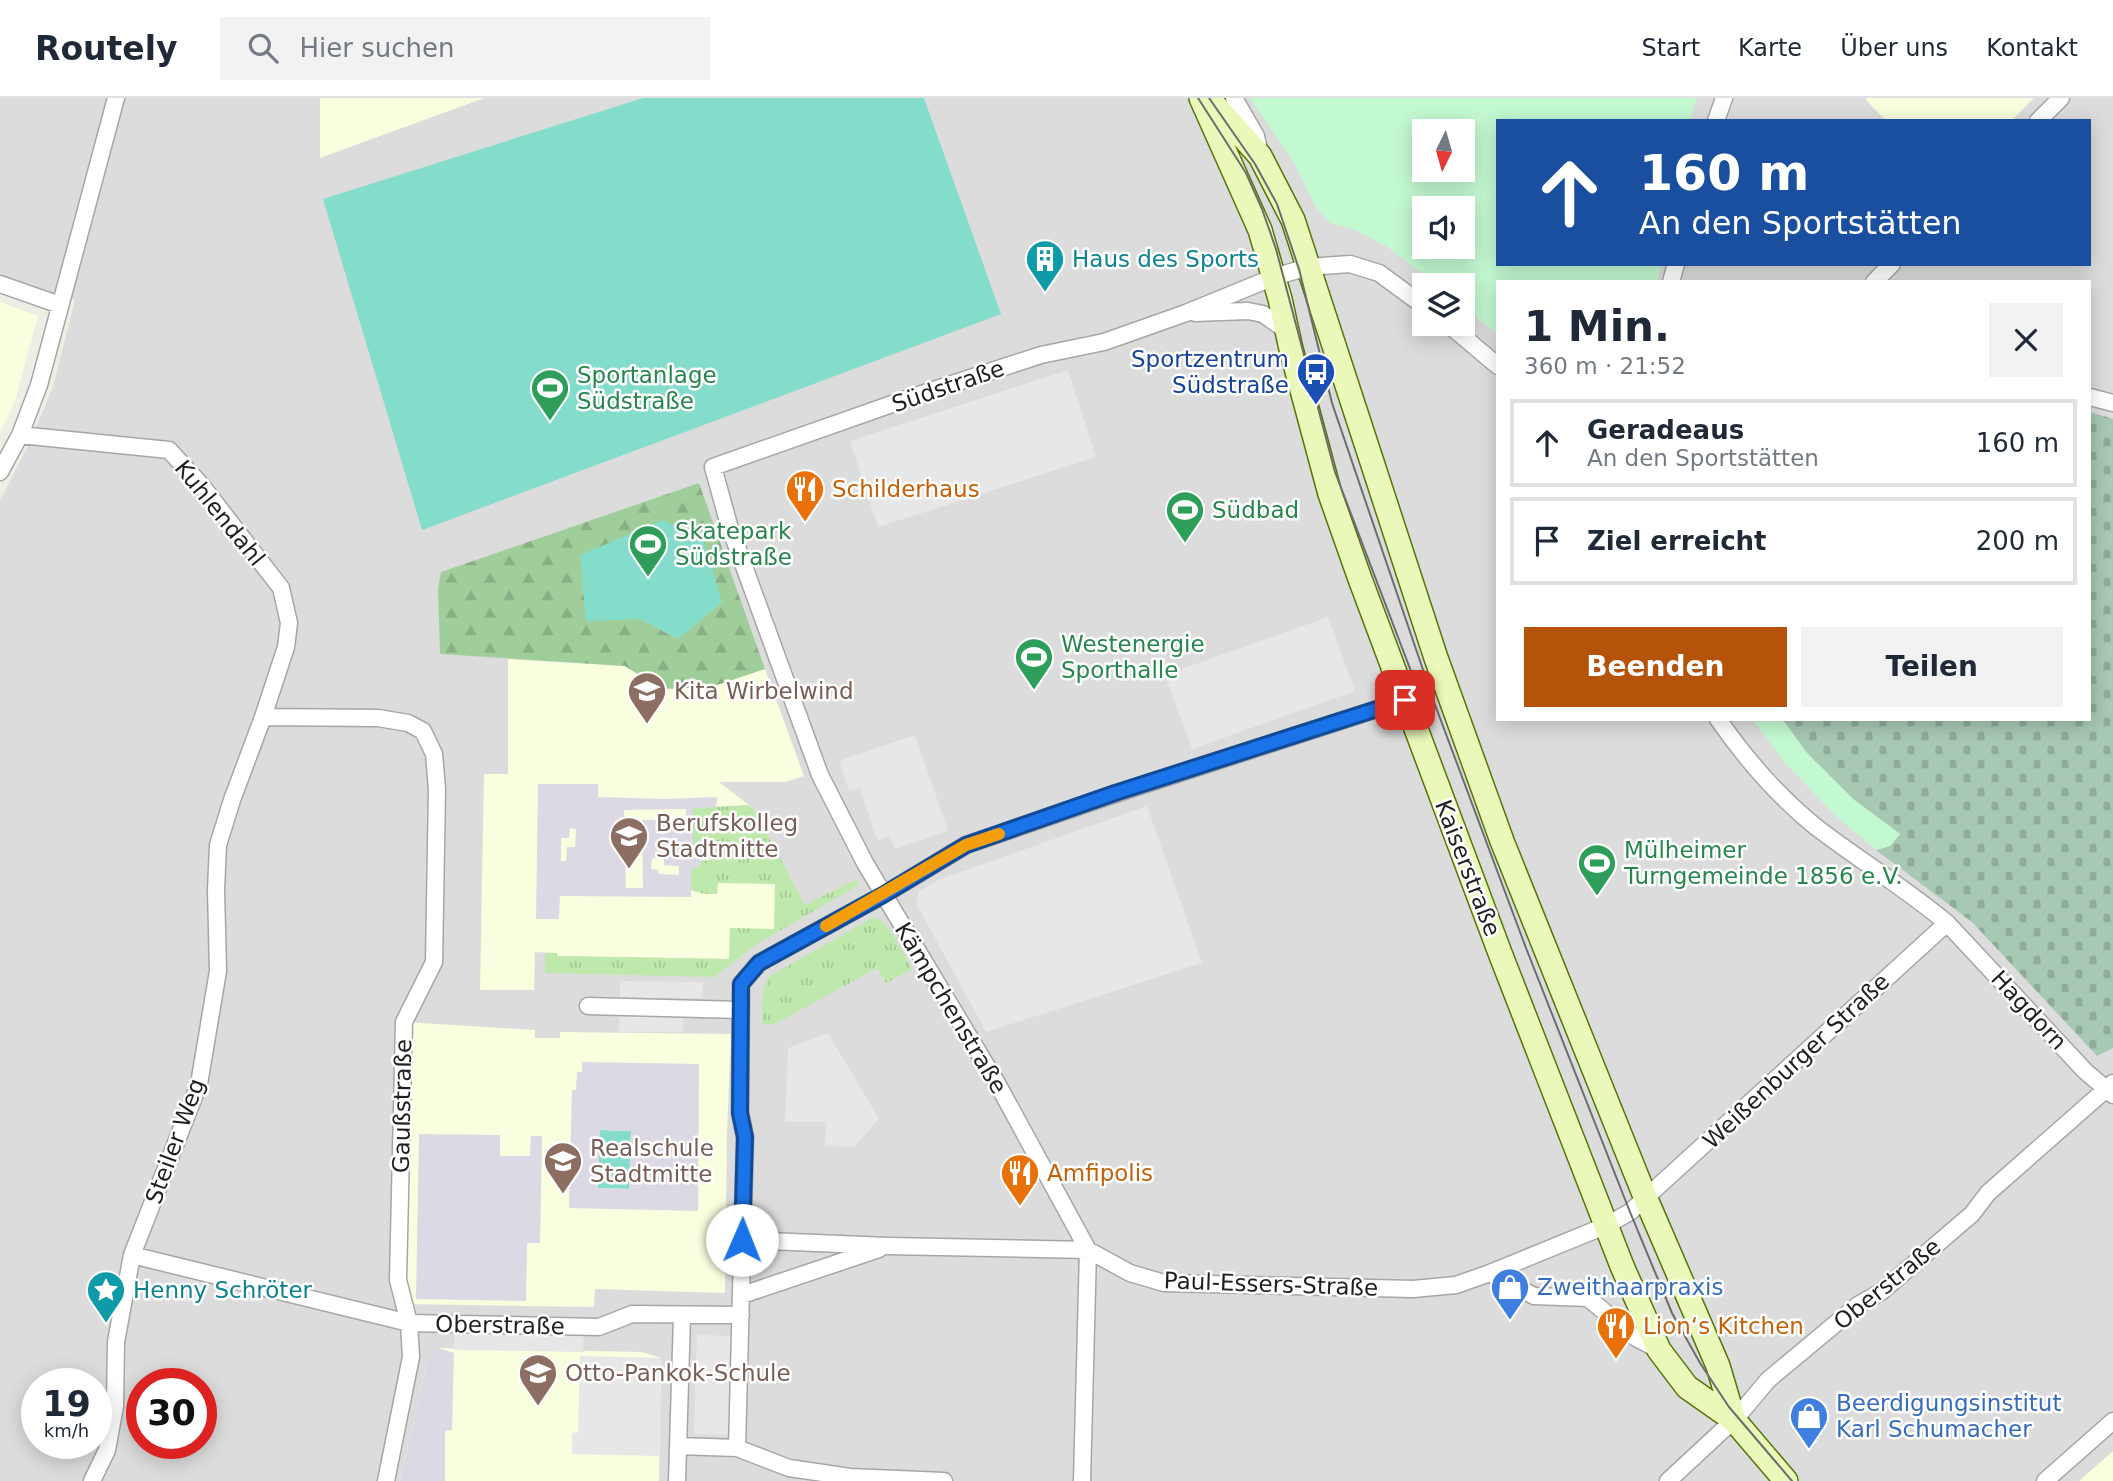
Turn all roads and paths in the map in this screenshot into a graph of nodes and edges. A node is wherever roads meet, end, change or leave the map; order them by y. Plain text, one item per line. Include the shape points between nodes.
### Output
1 (116, 98) edge
2 (1201, 98) edge
3 (1208, 98) edge
4 (1234, 98) edge
5 (1724, 98) edge
6 (2061, 98) edge
7 (1717, 119) edge
8 (2040, 119) edge
9 (1260, 156) junction
10 (1890, 266) edge
11 (1308, 267) junction
12 (1274, 277) junction
13 (1876, 280) edge
14 (0, 284) edge
15 (1412, 297) edge
16 (61, 305) junction
17 (1186, 313) junction
18 (1287, 331) junction
19 (1462, 336) edge
20 (1496, 364) edge
21 (2091, 397) edge
22 (2113, 404) edge
23 (20, 435) junction
24 (713, 467) joint
25 (0, 472) edge
26 (1405, 700) junction
27 (263, 717) junction
28 (1719, 721) edge
29 (883, 895) junction
30 (1947, 923) junction
31 (588, 1006) dead end
32 (740, 1010) junction
33 (2111, 1089) edge
34 (1646, 1199) junction
35 (1605, 1226) junction
36 (742, 1240) junction
37 (888, 1246) junction
38 (1088, 1250) junction
39 (132, 1255) junction
40 (1490, 1273) junction
41 (742, 1295) junction
42 (741, 1315) junction
43 (682, 1316) junction
44 (409, 1323) junction
45 (1659, 1350) junction
46 (1734, 1420) junction
47 (2113, 1421) edge
48 (678, 1446) junction
49 (737, 1448) junction
50 (92, 1481) edge
51 (386, 1481) edge
52 (677, 1481) edge
53 (944, 1481) edge
54 (1082, 1481) edge
55 (1668, 1481) edge
56 (1786, 1481) edge
57 (2045, 1481) edge

1 - 16 street
2 - 12 main road, Kaiserstraße via 1260,230
3 - 9 main road, Kaiserstraße
4 - 9 street via 1256,136
5 - 7 street
6 - 8 street
9 - 11 main road, Kaiserstraße via 1293,220
10 - 13 street
11 - 12 street, Südstraße
11 - 15 street, Südstraße via 1350,264 1379,273
11 - 34 main road, Kaiserstraße via 1436,658 1502,841
12 - 17 street, Südstraße
12 - 18 main road, Kaiserstraße
14 - 16 street
16 - 23 street
17 - 18 street, Südstraße via 1248,311 1263,314
17 - 24 street, Südstraße via 1104,342 1041,355
18 - 26 main road, Kaiserstraße via 1330,494
19 - 20 street
21 - 22 street
23 - 25 street
23 - 27 street, Kuhlendahl via 169,450 202,486 281,588 289,623 286,647
24 - 29 street, Kämpchenstraße via 729,525 820,775
26 - 29 street via 966,845
26 - 35 main road, Kaiserstraße
27 - 39 street, Steiler Weg via 218,845 218,971 199,1084
27 - 44 street, Gaußstraße via 378,718 408,723 423,731 434,754 434,962 404,1022 398,1280
28 - 30 street, Hagdorn via 1770,784 1815,826
29 - 32 street via 759,963 741,984
29 - 38 street, Kämpchenstraße via 998,1085
30 - 33 street, Hagdorn via 2085,1071
30 - 34 street, Weißenburger Straße
31 - 32 street
32 - 36 street via 740,1113 745,1137
33 - 46 street, Oberstraße via 1881,1292 1768,1380
34 - 35 street, Weißenburger Straße
34 - 46 main road, Kaiserstraße via 1718,1366
35 - 40 street, Paul-Essers-Straße
35 - 45 main road, Kaiserstraße
36 - 37 street, Paul-Essers-Straße
36 - 41 street
37 - 38 street, Paul-Essers-Straße
37 - 41 street, Paul-Essers-Straße
38 - 40 street, Paul-Essers-Straße via 1130,1273 1164,1283 1413,1289 1456,1285
38 - 54 street
39 - 44 street, Oberstraße
39 - 50 street, Steiler Weg via 116,1342 115,1406 107,1450
40 - 45 street via 1534,1296 1588,1298 1636,1338
41 - 42 street
42 - 43 street, Oberstraße
42 - 49 street
43 - 44 street, Oberstraße via 632,1314 598,1327
43 - 48 street
44 - 51 street, Gaußstraße via 411,1357
45 - 46 main road, Kaiserstraße via 1687,1387
46 - 55 street, Oberstraße
46 - 56 main road, Kaiserstraße
47 - 57 street
48 - 49 street
48 - 52 street
49 - 53 street via 789,1468 850,1477

